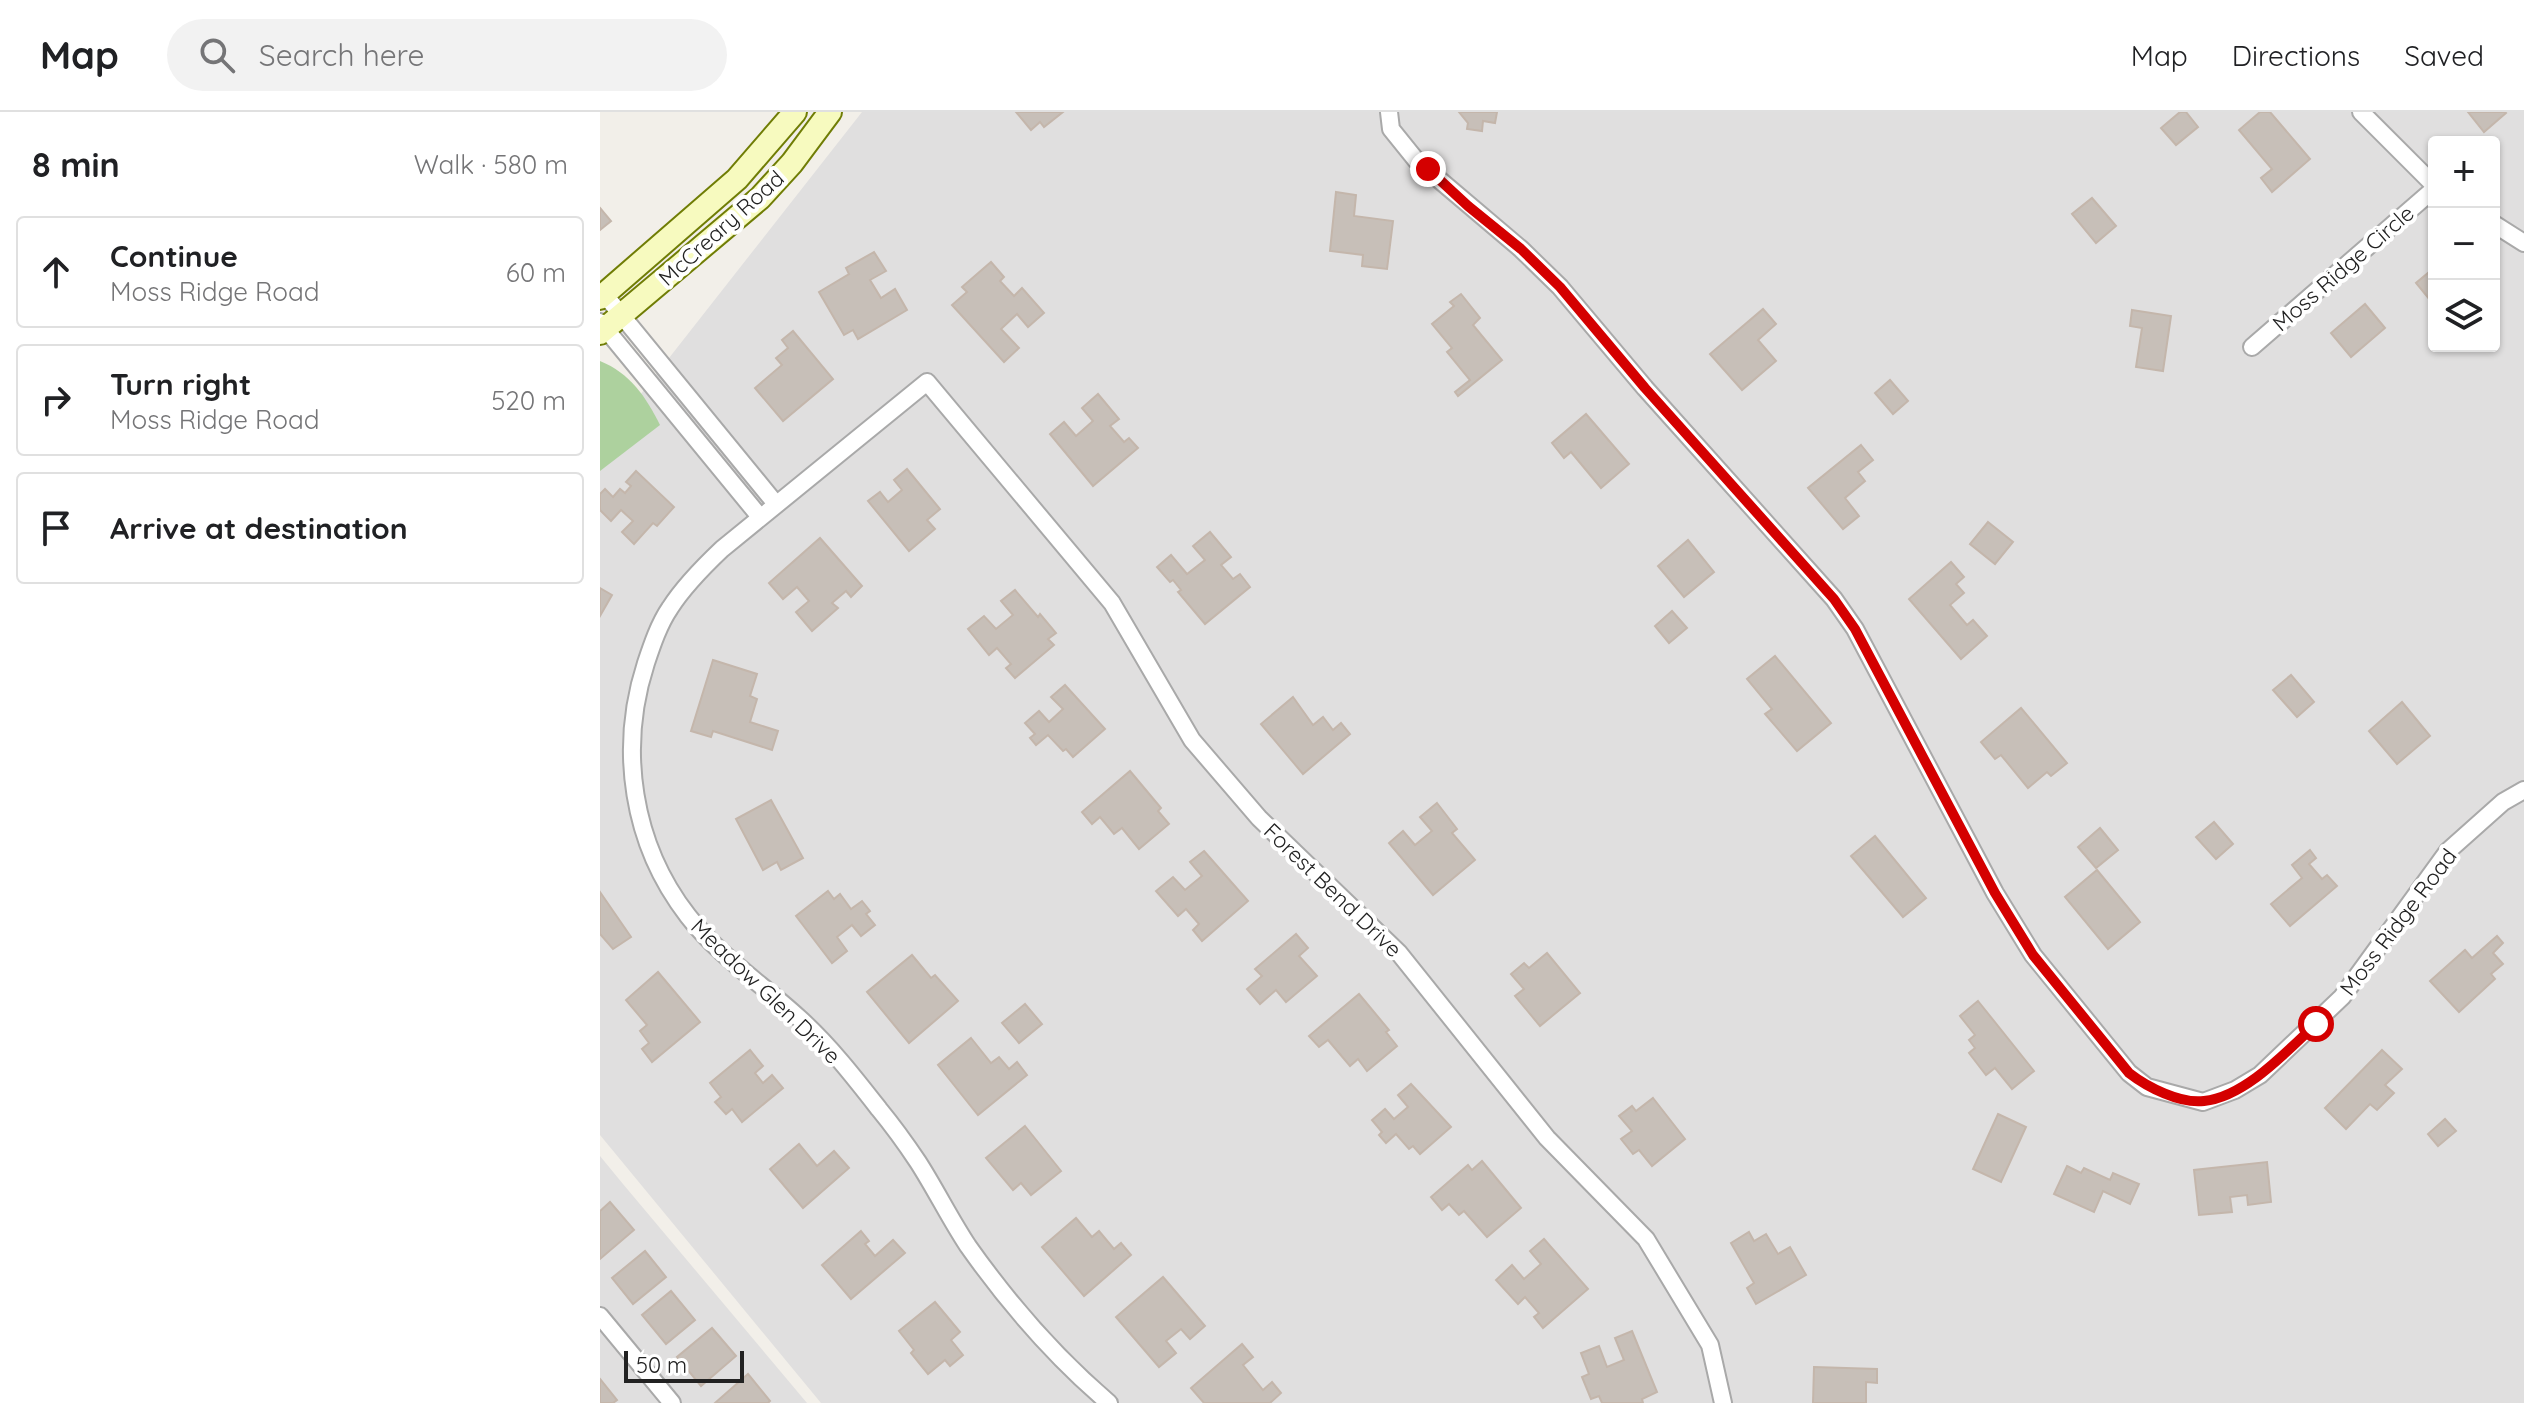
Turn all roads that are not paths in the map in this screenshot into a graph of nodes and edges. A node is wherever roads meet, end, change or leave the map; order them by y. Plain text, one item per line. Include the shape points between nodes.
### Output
1 (795, 112) edge
2 (830, 112) edge
3 (1389, 112) edge
4 (2361, 112) edge
5 (2428, 181) edge
6 (2428, 192) edge
7 (2500, 228) edge
8 (2524, 243) edge
9 (602, 296) edge
10 (607, 325) edge
11 (2252, 347) dead end
12 (927, 382) joint
13 (776, 504) junction
14 (760, 517) junction
15 (2524, 790) edge
16 (601, 1320) edge
17 (672, 1403) edge
18 (1109, 1403) edge
19 (1723, 1403) edge

1 - 9 main road, McCreary Road via 737,179
2 - 10 main road, McCreary Road via 760,198
3 - 15 street, Moss Ridge Road via 1391,129 1416,160 1560,287 1834,599 2033,955 2129,1073 2147,1087 2203,1102 2260,1075 2342,997 2448,851
4 - 5 street
6 - 11 street, Moss Ridge Circle
7 - 8 street
9 - 10 street
10 - 13 street
10 - 14 street
12 - 13 street, Meadow Glen Drive
12 - 19 street, Forest Bend Drive via 1112,603 1192,740 1259,818 1399,953 1547,1138 1646,1239 1710,1345
13 - 14 street, Meadow Glen Drive
14 - 18 street, Meadow Glen Drive via 693,578 669,609 640,680 630,756 648,844 687,915 847,1069 918,1162 992,1278 1067,1367
16 - 17 street

